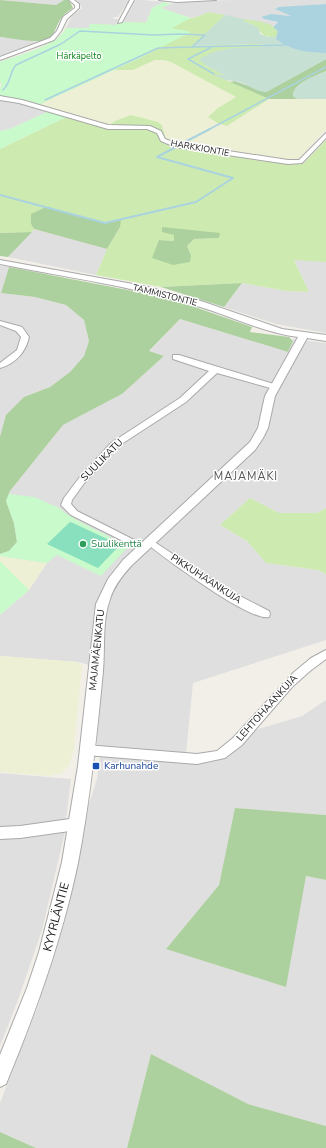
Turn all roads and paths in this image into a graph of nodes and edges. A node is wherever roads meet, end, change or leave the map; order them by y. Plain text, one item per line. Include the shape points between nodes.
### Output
1 (71, 0) edge
2 (132, 0) edge
3 (161, 0) edge
4 (214, 0) edge
5 (120, 22) dead end
6 (0, 59) edge
7 (0, 98) edge
8 (326, 135) edge
9 (0, 262) edge
10 (0, 323) edge
11 (303, 336) junction
12 (326, 338) edge
13 (176, 357) dead end
14 (0, 366) edge
15 (216, 370) junction
16 (274, 387) junction
17 (146, 545) junction
18 (265, 614) dead end
19 (326, 654) edge
20 (86, 750) junction
21 (77, 824) junction
22 (0, 833) edge
23 (0, 1078) edge

1 - 6 street via 77,8 65,18 55,37
2 - 5 street
3 - 4 street
7 - 8 street, HARKKIONTIE via 20,101 108,127 148,127 159,132 163,140 175,145 288,162 300,162
9 - 11 street, TAMMISTONTIE via 157,292 198,303 280,332
10 - 14 street via 19,329 25,337 23,348
11 - 12 street, TAMMISTONTIE
11 - 16 street, MAJAMÄENKATU
13 - 15 street
15 - 16 street
15 - 17 street, SUULIKATU via 183,400 114,445 67,500 66,505 74,513
16 - 17 street, MAJAMÄENKATU via 262,432 251,448
17 - 18 street, PIKKUHAANKUJA
17 - 20 street, MAJAMÄENKATU via 119,572 108,588 102,604
19 - 20 street, LEHTOHAANKUJA via 303,668 288,682 238,742 224,753 211,758 197,759
20 - 21 street, KYYRLÄNTIE
21 - 22 street
21 - 23 street, KYYRLÄNTIE via 53,932 30,1004

